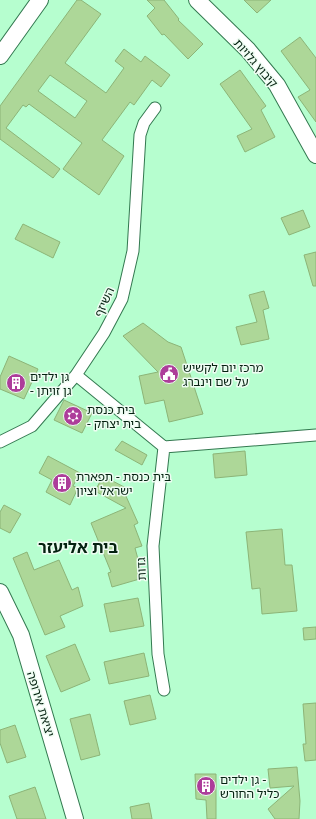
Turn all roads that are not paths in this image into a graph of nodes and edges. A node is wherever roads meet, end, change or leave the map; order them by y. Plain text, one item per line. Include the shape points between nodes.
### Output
1 (40, 0) edge
2 (197, 0) edge
3 (0, 56) edge
4 (155, 108) dead end
5 (316, 155) edge
6 (76, 375) junction
7 (316, 436) edge
8 (0, 442) edge
9 (164, 447) junction
10 (0, 592) edge
11 (164, 690) dead end
12 (76, 819) edge

1 - 3 street
2 - 5 street, קיבוץ גלויות via 248,50 277,84
4 - 6 street, השיזף via 144,123 140,135 132,251 122,299 104,333
6 - 8 street, השיזף via 32,426
6 - 9 street
7 - 9 street
9 - 11 street, גדות via 153,546 158,654
10 - 12 street, יציאת אירופה via 20,635

